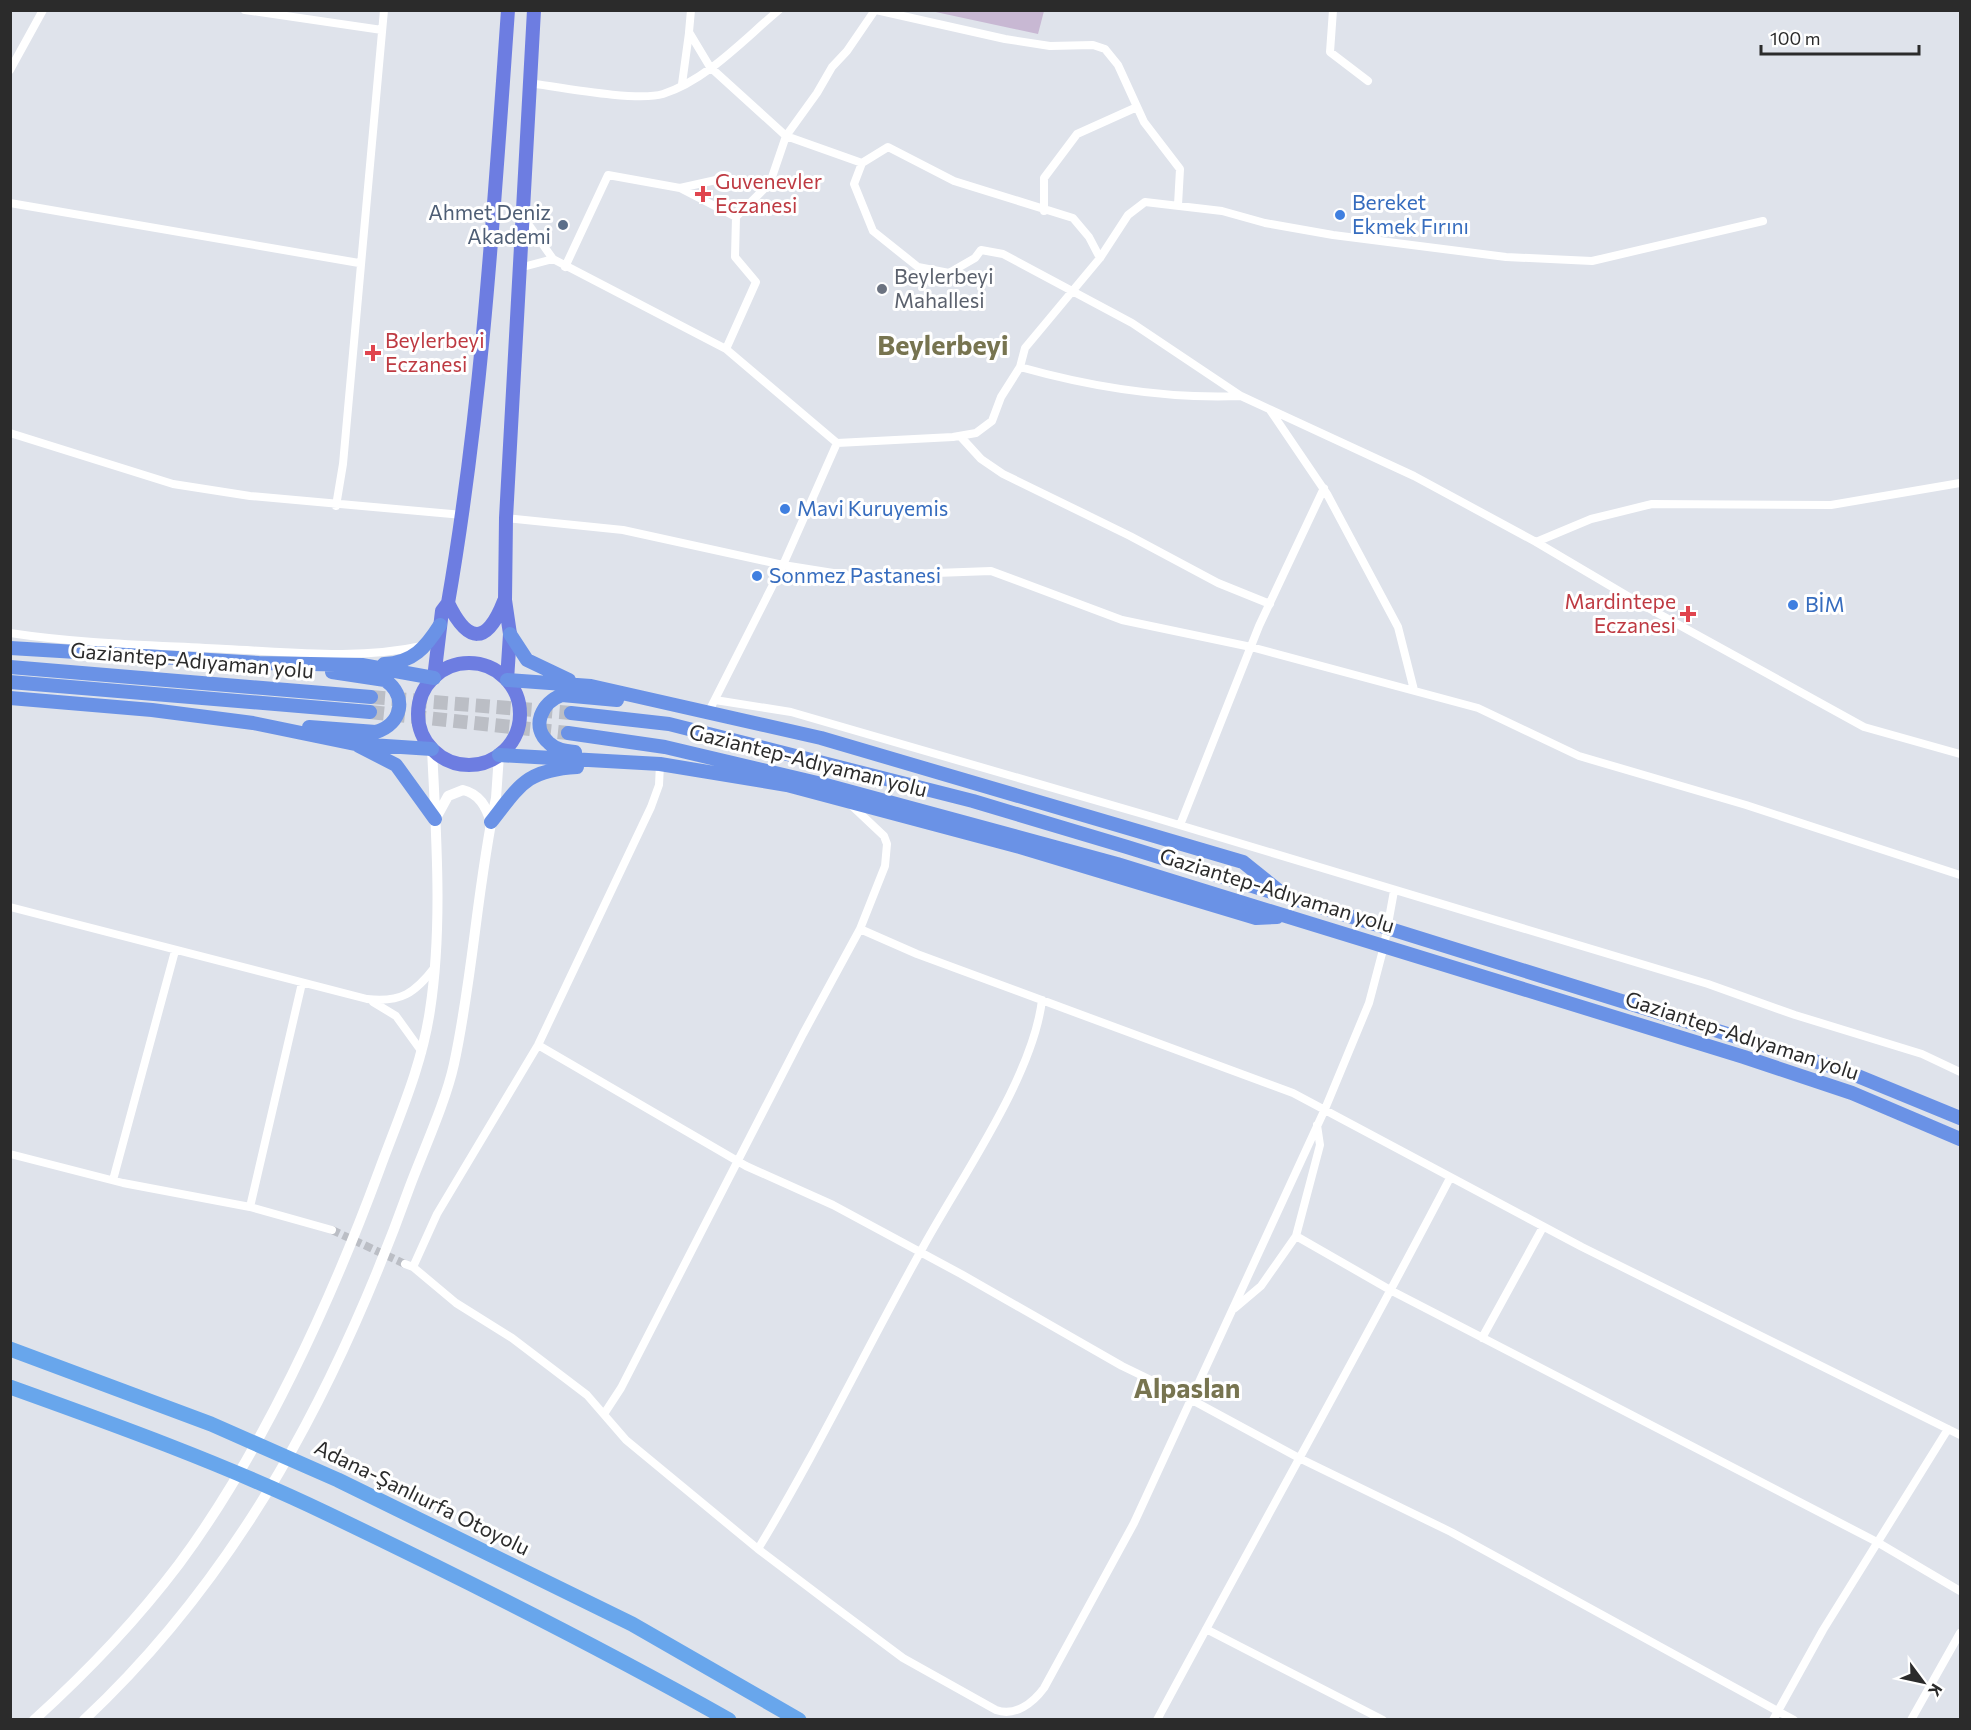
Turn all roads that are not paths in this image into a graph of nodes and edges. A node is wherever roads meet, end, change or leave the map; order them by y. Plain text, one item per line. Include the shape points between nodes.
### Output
1 (43, 10) edge
2 (245, 10) edge
3 (384, 10) edge
4 (508, 10) edge
5 (534, 10) edge
6 (692, 10) edge
7 (779, 10) edge
8 (876, 10) edge
9 (1333, 10) edge
10 (382, 30) junction
11 (689, 32) junction
12 (710, 66) junction
13 (10, 70) edge
14 (1368, 81) dead end
15 (529, 83) junction
16 (682, 84) junction
17 (1137, 107) junction
18 (786, 136) junction
19 (862, 163) junction
20 (770, 183) junction
21 (680, 188) junction
22 (10, 203) edge
23 (1178, 206) junction
24 (1044, 211) junction
25 (522, 216) junction
26 (736, 217) junction
27 (1763, 221) dead end
28 (1100, 258) junction
29 (553, 259) junction
30 (359, 262) junction
31 (565, 267) junction
32 (519, 268) junction
33 (1074, 291) junction
34 (726, 349) junction
35 (1020, 367) junction
36 (1241, 396) junction
37 (1270, 410) junction
38 (10, 433) edge
39 (960, 436) junction
40 (837, 443) junction
41 (1960, 483) edge
42 (1324, 488) junction
43 (336, 506) junction
44 (463, 515) junction
45 (506, 518) junction
46 (1536, 542) junction
47 (783, 565) junction
48 (505, 600) junction
49 (448, 603) junction
50 (1270, 604) junction
51 (440, 625) junction
52 (10, 633) edge
53 (510, 634) junction
54 (427, 645) junction
55 (1251, 647) junction
56 (10, 648) edge
57 (259, 663) junction
58 (362, 665) junction
59 (10, 667) edge
60 (434, 678) junction
61 (507, 680) junction
62 (10, 682) edge
63 (591, 686) junction
64 (1414, 690) junction
65 (371, 697) tunnel mouth
66 (10, 698) edge
67 (715, 700) junction
68 (676, 706) junction
69 (370, 712) tunnel mouth
70 (571, 713) tunnel mouth
71 (708, 713) junction
72 (253, 723) junction
73 (568, 733) tunnel mouth
74 (354, 744) junction
75 (432, 749) junction
76 (1960, 754) edge
77 (499, 755) junction
78 (638, 763) junction
79 (660, 764) junction
80 (847, 801) junction
81 (435, 819) junction
82 (491, 822) junction
83 (1180, 825) junction
84 (1960, 875) edge
85 (1394, 891) junction
86 (1285, 896) junction
87 (10, 907) edge
88 (1291, 917) junction
89 (1387, 927) junction
90 (860, 929) junction
91 (1384, 945) junction
92 (175, 951) junction
93 (436, 966) junction
94 (302, 983) junction
95 (367, 999) junction
96 (1042, 1000) junction
97 (538, 1045) junction
98 (422, 1052) junction
99 (1960, 1072) edge
100 (1325, 1109) junction
101 (1960, 1118) edge
102 (1317, 1124) junction
103 (1960, 1139) edge
104 (10, 1154) edge
105 (739, 1162) junction
106 (1450, 1178) junction
107 (114, 1180) junction
108 (250, 1207) junction
109 (1543, 1227) junction
110 (332, 1230) tunnel mouth
111 (1296, 1236) junction
112 (920, 1252) junction
113 (1392, 1291) junction
114 (1232, 1310) junction
115 (1482, 1338) junction
116 (10, 1349) edge
117 (10, 1387) edge
118 (1192, 1400) junction
119 (604, 1414) junction
120 (1948, 1429) junction
121 (1960, 1435) edge
122 (1299, 1458) junction
123 (1877, 1542) junction
124 (758, 1549) junction
125 (1960, 1591) edge
126 (1206, 1629) junction
127 (1960, 1633) edge
128 (1778, 1710) junction
129 (1005, 1713) junction
130 (34, 1719) edge
131 (84, 1719) edge
132 (729, 1719) edge
133 (799, 1719) edge
134 (1014, 1719) edge
135 (1157, 1719) edge
136 (1383, 1719) edge
137 (1773, 1719) edge
138 (1794, 1719) edge
139 (1911, 1719) edge

1 - 13 street
2 - 10 street
3 - 10 street
4 - 44 main road via 494,212
5 - 15 main road
6 - 11 street
7 - 12 street
8 - 17 street via 1005,39 1105,49 1118,65
8 - 18 street
9 - 14 street via 1330,52
10 - 30 street
11 - 12 street
11 - 16 street
12 - 16 street
12 - 18 street
15 - 16 street via 622,94 661,94
15 - 25 main road
17 - 23 street via 1180,169
17 - 24 street via 1077,134 1044,178
18 - 19 street
18 - 20 street
19 - 24 street via 888,147 954,181
19 - 33 street via 855,184 873,231 918,267 949,273 981,250 988,250
20 - 21 street via 716,180
20 - 26 street
21 - 26 street
21 - 31 street via 608,175
22 - 30 street
23 - 27 street via 1333,235 1506,257 1592,261
23 - 28 street via 1145,202 1128,215
24 - 28 street via 1073,218
25 - 29 street
25 - 32 main road
26 - 34 street via 735,257 756,282
28 - 33 street
29 - 31 street
29 - 32 street
30 - 43 street via 344,464
31 - 34 street
32 - 45 main road
33 - 35 street via 1025,348
33 - 36 street via 1132,323
34 - 40 street
35 - 36 street via 1066,380 1191,398
35 - 39 street via 1001,397 992,421 976,433
36 - 37 street
37 - 42 street
37 - 46 street via 1414,476
38 - 43 street via 173,484
39 - 40 street
39 - 50 street via 981,459 1003,474 1208,578
40 - 47 street
41 - 46 street via 1831,506 1652,504 1591,519
42 - 50 street
42 - 64 street via 1398,627
43 - 44 street
44 - 49 main road
45 - 47 street via 622,530
45 - 48 main road
46 - 76 street via 1864,728
47 - 55 street via 852,576 991,571 1122,620
47 - 67 street
48 - 49 main road via 496,623 477,634 458,623
48 - 53 main road
49 - 51 main road
50 - 55 street
51 - 54 highway
51 - 60 main road
52 - 54 street via 63,641 348,655
53 - 61 main road
53 - 63 highway via 527,660
54 - 58 highway via 403,662
55 - 64 street
55 - 83 street
56 - 57 highway
57 - 58 highway
57 - 72 highway via 378,678 392,685 400,707 393,724 376,732
58 - 60 highway
59 - 65 highway, Gaziantep-Adıyaman yolu
60 - 61 main road via 451,666 471,663 491,668
60 - 75 main road via 423,692 419,709 421,730
61 - 63 highway
61 - 77 main road via 518,698 519,720 513,739
62 - 69 highway, Gaziantep-Adıyaman yolu
63 - 68 highway
64 - 84 street via 1478,708 1579,756 1746,805
66 - 72 highway
67 - 71 street
67 - 83 street via 791,712
68 - 71 highway
68 - 79 highway via 562,695 549,702 540,715 540,730 554,747
70 - 86 highway, Gaziantep-Adıyaman yolu via 669,724 972,801
71 - 86 highway via 821,738 1243,862
72 - 74 highway
73 - 88 highway, Gaziantep-Adıyaman yolu via 665,747 838,788
74 - 75 highway
74 - 81 highway via 396,765
75 - 77 main road via 452,762 464,764 477,764
75 - 81 street
77 - 78 highway
77 - 82 street
78 - 79 highway
78 - 82 highway via 550,768 518,787
79 - 80 highway via 787,785
79 - 97 street via 659,785 651,807
80 - 88 highway via 1257,918
80 - 90 street via 887,844 885,866
81 - 82 street via 448,796 463,790 477,796
81 - 93 street
82 - 131 street via 454,1066 378,1269 308,1425 246,1528 165,1636
83 - 85 street
85 - 89 street
85 - 99 street via 1708,984 1922,1054
86 - 89 highway, Gaziantep-Adıyaman yolu
87 - 92 street
88 - 91 highway, Gaziantep-Adıyaman yolu
89 - 91 street
89 - 101 highway, Gaziantep-Adıyaman yolu via 1843,1070
90 - 96 street
90 - 105 street
91 - 100 street via 1369,1003
91 - 103 highway, Gaziantep-Adıyaman yolu via 1841,1090
92 - 94 street
92 - 107 street
93 - 95 street via 416,990 386,1001
93 - 98 street
94 - 95 street
94 - 108 street
95 - 98 street via 396,1016
96 - 100 street via 1293,1093
96 - 112 street via 1036,1037 1009,1093
97 - 105 street
97 - 119 street via 409,1265 587,1395
98 - 130 street via 365,1208 274,1408 212,1516 131,1623
100 - 102 street
100 - 106 street
102 - 111 street via 1320,1145
102 - 114 street
104 - 107 street
105 - 112 street via 833,1205
105 - 119 street
106 - 109 street
106 - 113 street
107 - 108 street
108 - 110 street
109 - 115 street
109 - 120 street
111 - 113 street
111 - 114 street via 1261,1286
112 - 118 street via 1122,1366
112 - 124 street via 795,1488
113 - 115 street
113 - 122 street
114 - 118 street
115 - 123 street
116 - 133 highway, Adana-Şanlıurfa Otoyolu via 211,1424 338,1480 632,1624
117 - 132 highway via 190,1455 325,1512 610,1653
118 - 122 street
118 - 129 street via 1134,1522 1044,1688 1029,1705
119 - 124 street via 626,1440
120 - 121 street
120 - 123 street
122 - 126 street
122 - 128 street via 1452,1532
123 - 125 street
123 - 128 street
124 - 129 street via 903,1658 963,1694
126 - 135 street
126 - 136 street
127 - 139 street
128 - 137 street
128 - 138 street
129 - 134 street

